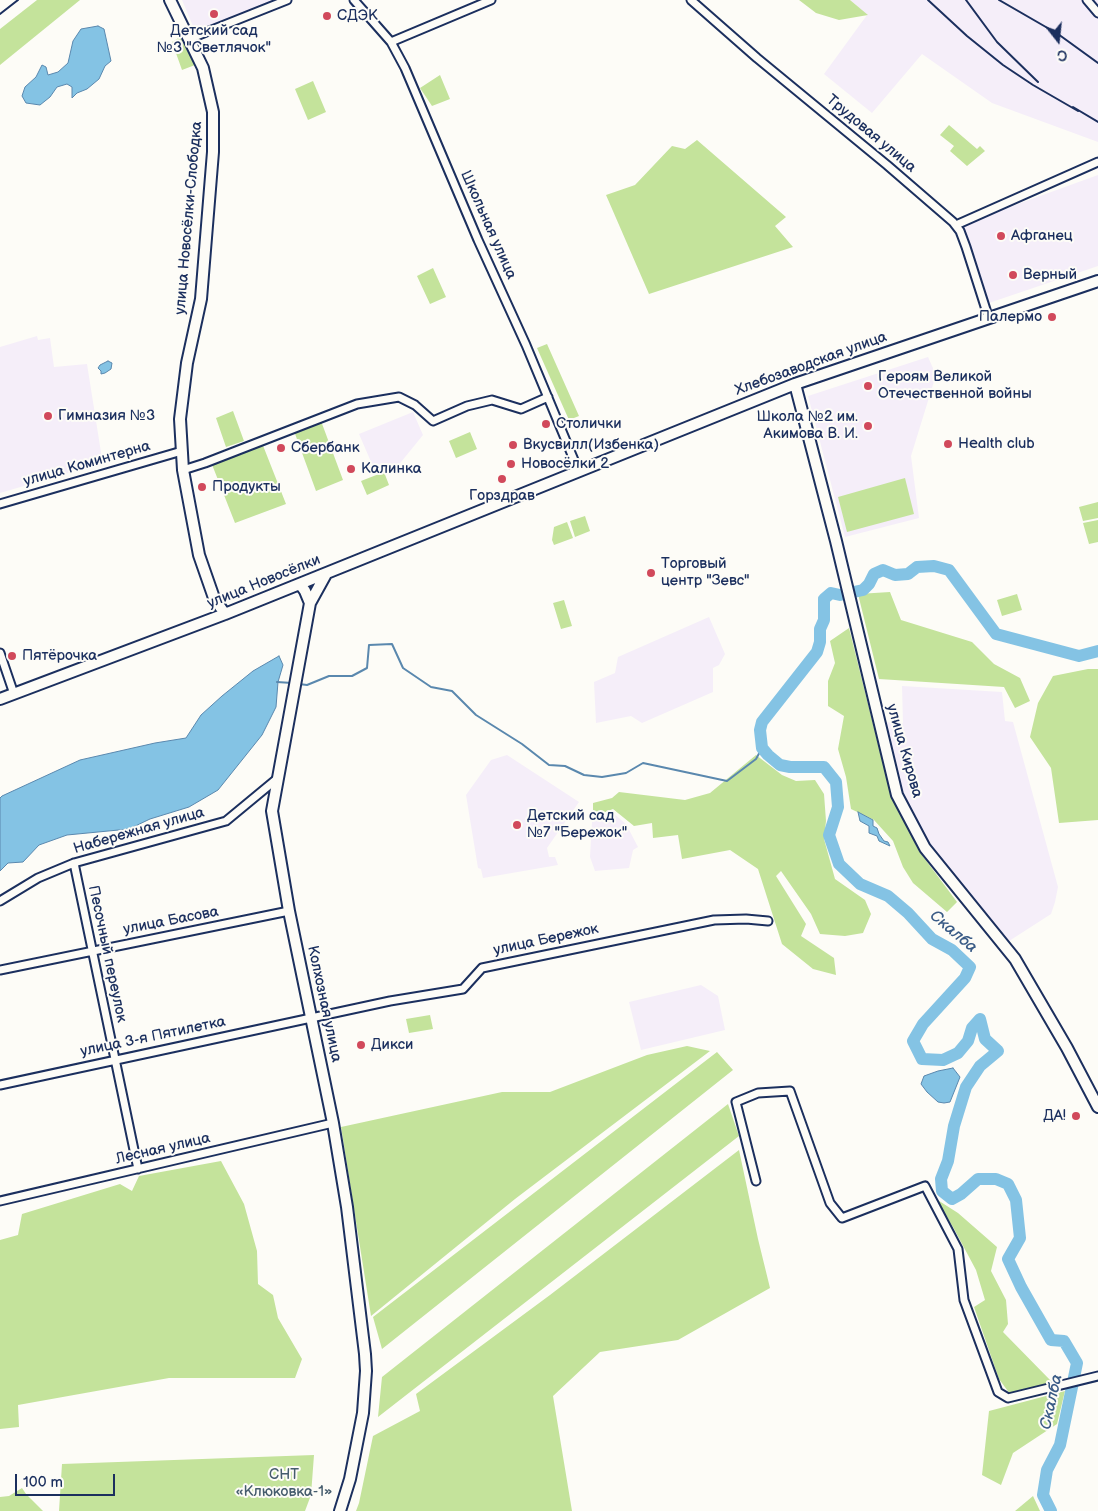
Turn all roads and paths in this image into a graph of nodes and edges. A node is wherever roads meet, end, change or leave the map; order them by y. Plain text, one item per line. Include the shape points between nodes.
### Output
1 (170, 0) edge
2 (287, 0) edge
3 (354, 0) edge
4 (491, 0) edge
5 (691, 0) edge
6 (1087, 0) edge
7 (1098, 12) edge
8 (189, 39) junction
9 (391, 42) junction
10 (1098, 162) edge
11 (956, 225) junction
12 (1098, 281) edge
13 (989, 319) junction
14 (795, 384) junction
15 (548, 397) junction
16 (182, 451) junction
17 (183, 470) junction
18 (579, 472) junction
19 (538, 488) joint
20 (0, 504) edge
21 (326, 574) junction
22 (300, 584) junction
23 (310, 603) junction
24 (225, 614) junction
25 (0, 653) edge
26 (14, 694) junction
27 (0, 699) edge
28 (278, 778) junction
29 (74, 863) junction
30 (0, 901) edge
31 (289, 911) junction
32 (768, 921) dead end
33 (92, 951) junction
34 (0, 970) edge
35 (311, 1017) junction
36 (115, 1059) junction
37 (0, 1085) edge
38 (1098, 1107) edge
39 (333, 1123) junction
40 (138, 1169) junction
41 (756, 1181) dead end
42 (0, 1201) edge
43 (1098, 1376) edge
44 (340, 1511) edge

1 - 8 street, улица Новосёлки-Слободка
2 - 8 street
3 - 9 street, Школьная улица
4 - 9 street
5 - 11 street, Трудовая улица
6 - 7 street
8 - 16 street, улица Новосёлки-Слободка via 203,68 210,95 213,152 201,299 187,364 180,419
9 - 15 street, Школьная улица
10 - 11 street
11 - 13 street, Трудовая улица
12 - 13 street, Хлебозаводская улица
13 - 14 street, Хлебозаводская улица
14 - 18 street, Хлебозаводская улица
14 - 38 street, улица Кирова via 897,795 925,848 1015,959
15 - 17 street via 521,409 492,400 467,406 433,421 399,397 357,404
15 - 18 street, Школьная улица
16 - 17 street, улица Новосёлки-Слободка
16 - 20 street, улица Коминтерна
17 - 24 street, улица Новосёлки-Слободка via 199,555 211,592
18 - 19 street, Хлебозаводская улица
19 - 21 street, улица Новосёлки
21 - 22 street, улица Новосёлки
21 - 23 street, Колхозная улица
22 - 23 street
22 - 24 street, улица Новосёлки
23 - 28 street, Колхозная улица
24 - 26 street, улица Новосёлки
25 - 26 street
26 - 27 street, улица Новосёлки
28 - 29 street, Набережная улица via 226,822
28 - 31 street, Колхозная улица via 272,811
29 - 30 street, Набережная улица via 38,878
29 - 33 street, Песочный переулок
31 - 33 street, улица Басова
31 - 35 street, Колхозная улица
32 - 35 street, улица Бережок via 714,920 500,964 482,968 463,989
33 - 34 street, улица Басова
33 - 36 street, Песочный переулок
35 - 36 street, улица 3-я Пятилетка
35 - 39 street, Колхозная улица
36 - 37 street, улица 3-я Пятилетка
36 - 40 street, Песочный переулок
39 - 40 street, Лесная улица
39 - 44 street, Колхозная улица via 347,1207 366,1371 363,1413
40 - 42 street, Лесная улица
41 - 43 street via 736,1102 758,1093 790,1091 830,1203 842,1218 925,1186 958,1249 964,1300 998,1392 1008,1398

